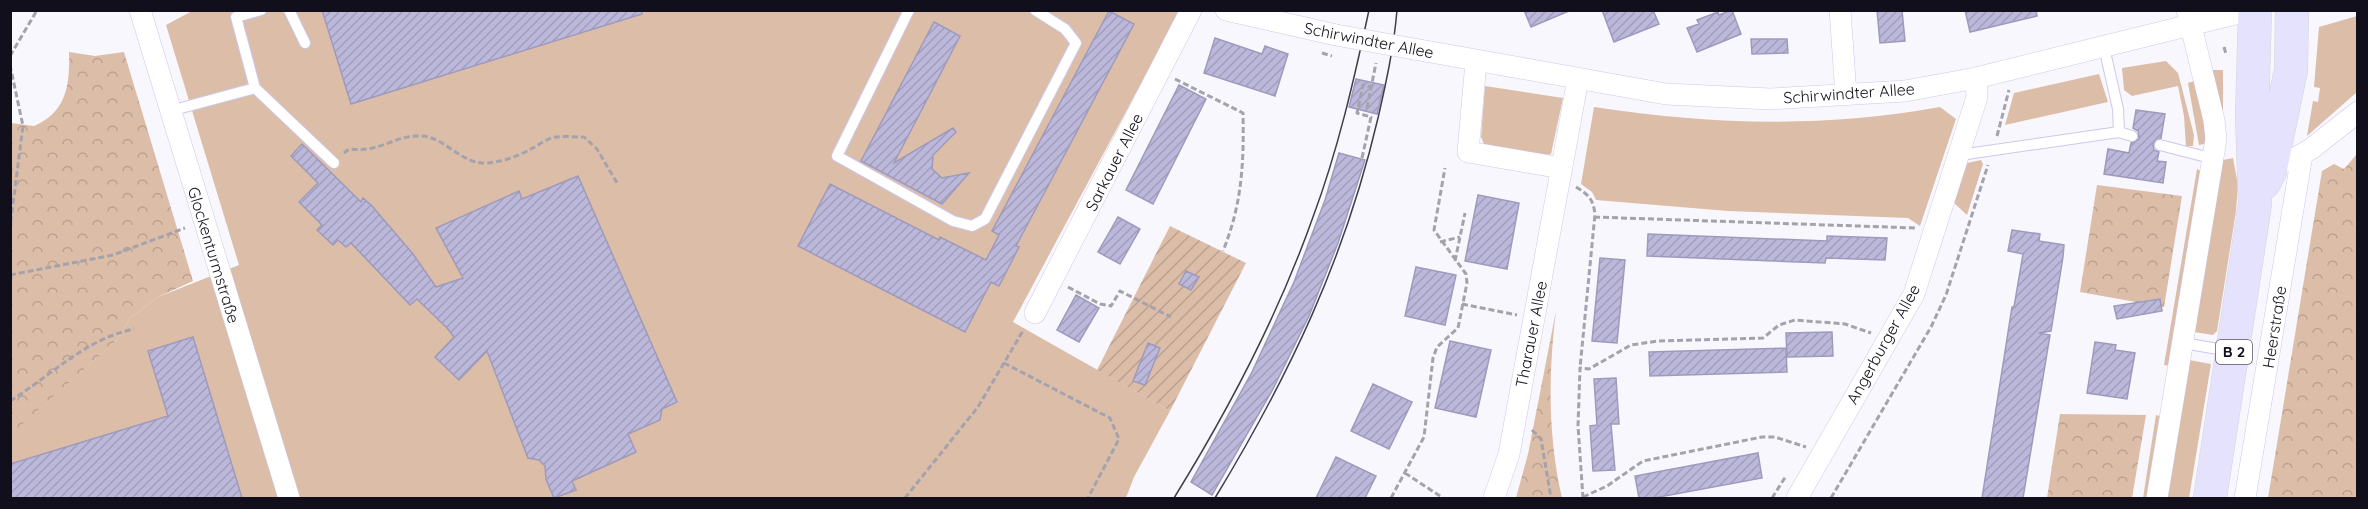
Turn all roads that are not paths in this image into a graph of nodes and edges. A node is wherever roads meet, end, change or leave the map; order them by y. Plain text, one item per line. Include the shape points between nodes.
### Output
1 (140, 10) edge
2 (261, 10) edge
3 (289, 10) edge
4 (909, 10) edge
5 (1035, 10) edge
6 (1191, 10) edge
7 (1226, 10) edge
8 (1840, 10) edge
9 (2253, 10) edge
10 (2292, 10) edge
11 (2189, 19) edge
12 (304, 43) dead end
13 (2104, 47) junction
14 (1476, 62) junction
15 (1976, 78) junction
16 (1578, 79) junction
17 (255, 88) junction
18 (1846, 95) junction
19 (170, 111) junction
20 (2358, 112) edge
21 (2119, 132) junction
22 (2132, 136) dead end
23 (2160, 145) dead end
24 (1960, 155) junction
25 (2302, 155) junction
26 (2214, 159) junction
27 (334, 163) road end
28 (1562, 168) junction
29 (2270, 171) junction
30 (2255, 204) junction
31 (1031, 318) road end
32 (2183, 343) junction
33 (2234, 351) junction
34 (289, 498) edge
35 (1494, 498) edge
36 (1797, 498) edge
37 (2157, 498) edge
38 (2210, 498) edge
39 (2245, 498) edge

1 - 19 street, Glockenturmstraße
2 - 17 lane via 236,17
3 - 12 lane
4 - 5 lane via 837,156 954,221 972,226 985,219 1076,44 1065,29
6 - 31 street, Sarkauer Allee
7 - 14 street, Schirwindter Allee, bridge
8 - 18 street
9 - 11 street, Schirwindter Allee
9 - 30 main road, B 2
10 - 29 main road, B 2 via 2291,70
11 - 13 street, Schirwindter Allee
11 - 26 street via 2214,120
13 - 15 street, Schirwindter Allee
13 - 21 lane via 2118,109
14 - 16 street, Schirwindter Allee
14 - 28 street via 1468,152
15 - 18 street, Schirwindter Allee via 1905,91
15 - 24 street, Angerburger Allee via 1977,97
16 - 18 street, Schirwindter Allee via 1666,94 1720,98
16 - 28 street, Tharauer Allee
17 - 19 lane
17 - 27 lane
19 - 34 street, Glockenturmstraße
20 - 25 street
21 - 22 lane
21 - 24 lane
23 - 26 lane
24 - 36 street, Angerburger Allee via 1914,294 1876,336 1811,449
25 - 29 street
25 - 39 street, Heerstraße
26 - 32 street
28 - 35 street, Tharauer Allee via 1509,454
29 - 30 main road, B 2
30 - 33 main road, B 2
32 - 33 lane
32 - 37 street
33 - 38 main road, B 2

